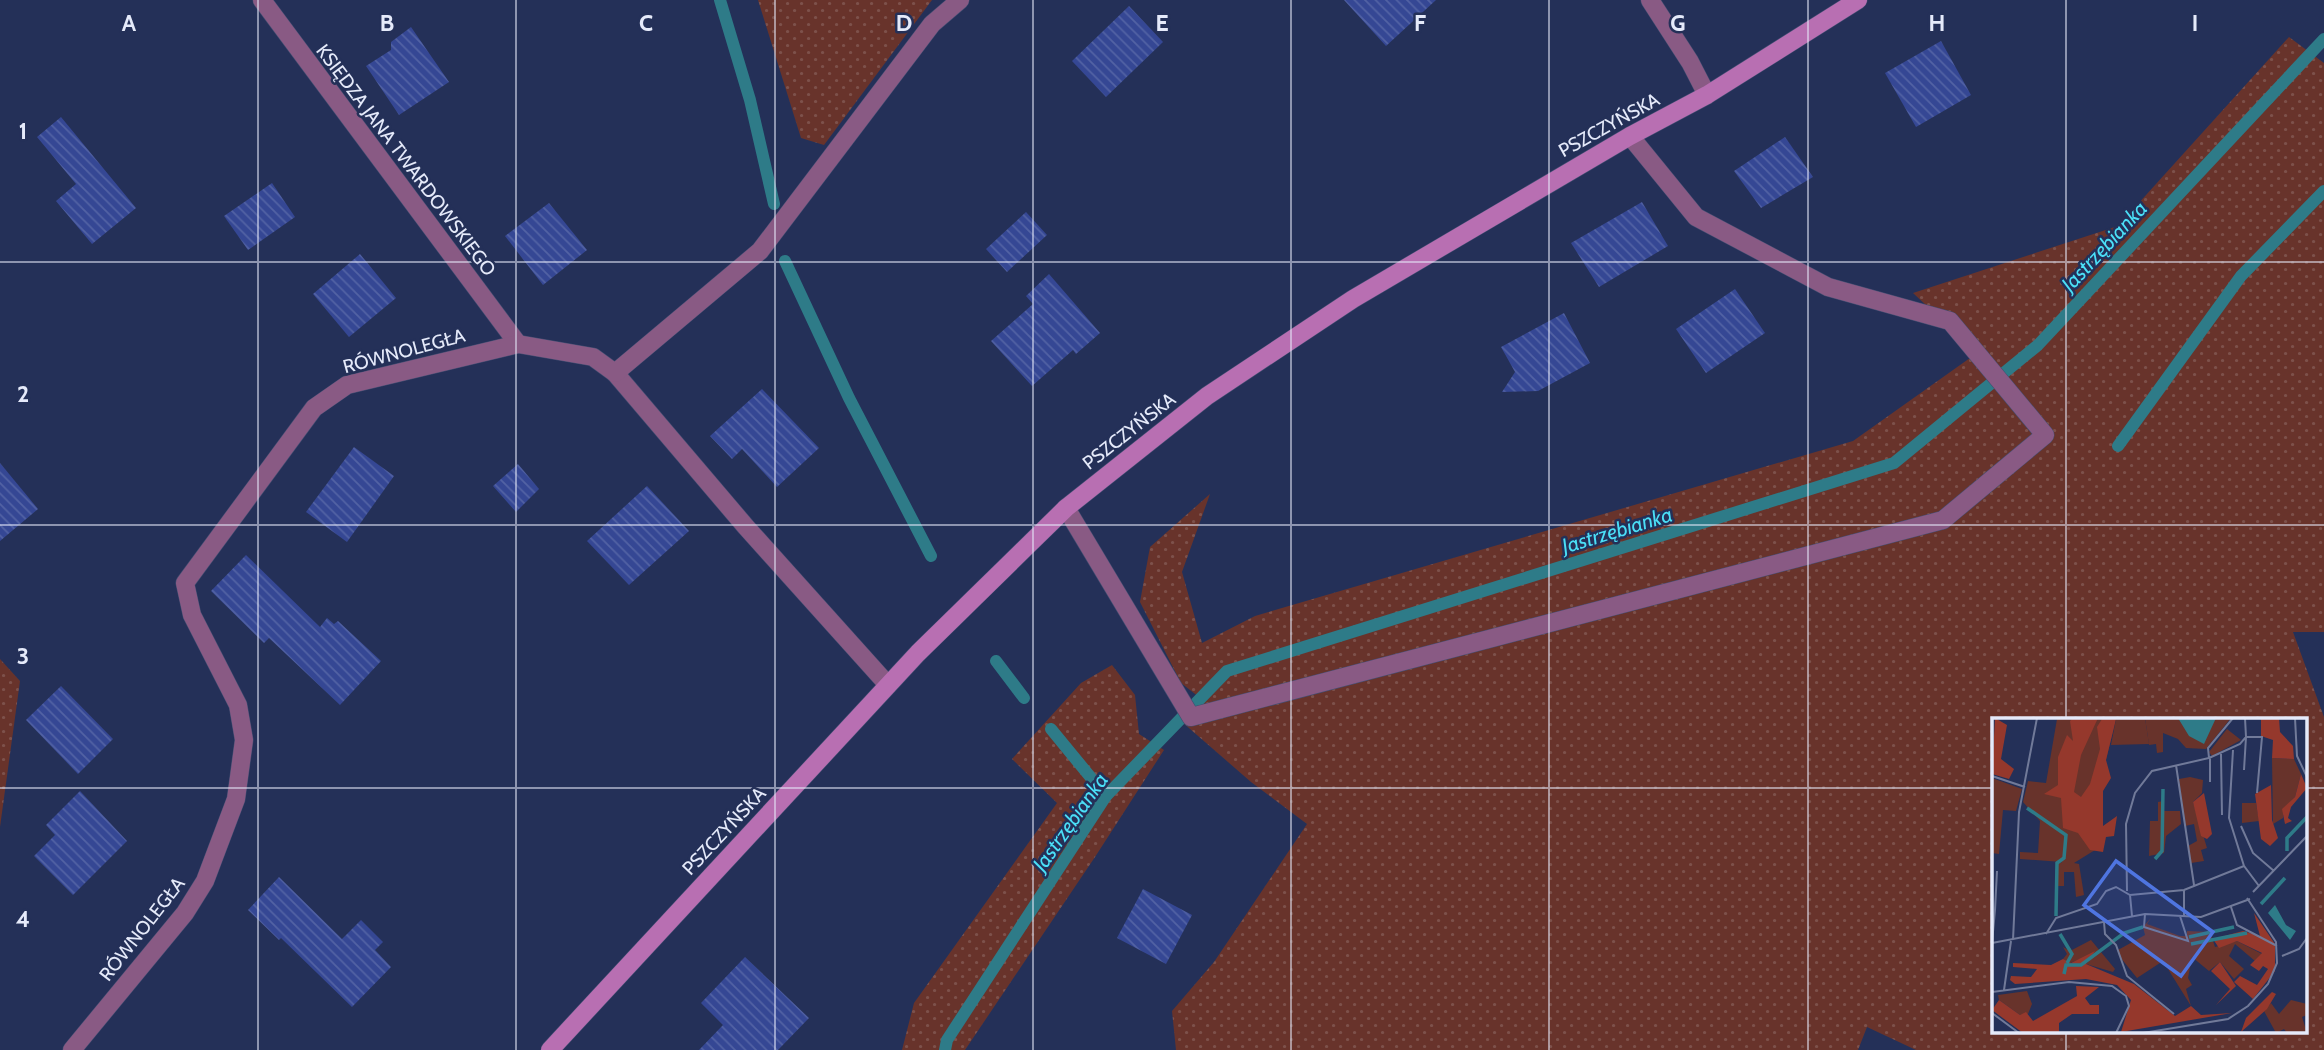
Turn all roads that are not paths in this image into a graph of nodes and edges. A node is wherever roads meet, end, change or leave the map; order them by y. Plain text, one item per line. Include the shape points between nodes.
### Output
1 (262, 0) edge
2 (960, 0) edge
3 (1650, 0) edge
4 (1858, 0) edge
5 (1707, 95) junction
6 (1630, 136) junction
7 (518, 344) junction
8 (615, 373) junction
9 (1066, 508) junction
10 (888, 685) junction
11 (72, 1050) edge
12 (550, 1050) edge

1 - 7 street, KSIĘDZA JANA TWARDOWSKIEGO
2 - 8 street via 932,24 760,250
3 - 5 street
4 - 5 street, PSZCZYŃSKA
5 - 6 street, PSZCZYŃSKA
6 - 9 street, PSZCZYŃSKA via 1342,306 1208,396
6 - 9 street via 1696,217 1828,287 1950,321 2045,435 1943,520 1191,717
7 - 8 street, RÓWNOLEGŁA via 593,357
7 - 11 street, RÓWNOLEGŁA via 347,384 314,408 185,583 192,615 238,705 244,740 236,799 205,881 185,913
8 - 10 street, RÓWNOLEGŁA
9 - 10 street, PSZCZYŃSKA
10 - 12 street, PSZCZYŃSKA

